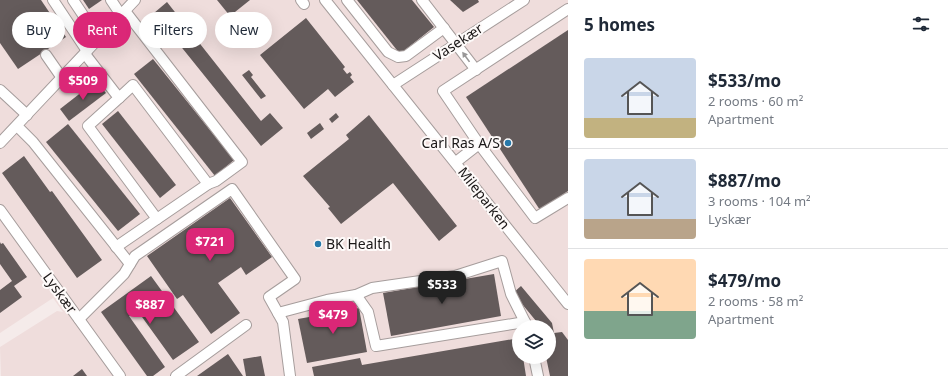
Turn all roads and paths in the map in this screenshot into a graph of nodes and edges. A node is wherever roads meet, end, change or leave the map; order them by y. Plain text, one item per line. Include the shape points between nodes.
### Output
1 (53, 0) edge
2 (73, 0) edge
3 (112, 0) edge
4 (135, 0) edge
5 (325, 0) edge
6 (347, 0) edge
7 (422, 0) edge
8 (524, 0) edge
9 (568, 9) edge
10 (81, 12) edge
11 (122, 12) edge
12 (124, 12) edge
13 (131, 23) edge
14 (444, 28) junction
15 (456, 44) junction
16 (90, 48) edge
17 (86, 52) junction
18 (46, 55) dead end
19 (476, 70) junction
20 (62, 78) junction
21 (393, 85) junction
22 (0, 90) edge
23 (119, 98) junction
24 (27, 115) junction
25 (17, 126) junction
26 (0, 143) edge
27 (479, 144) junction
28 (456, 162) junction
29 (208, 184) junction
30 (568, 198) edge
31 (0, 210) edge
32 (157, 219) junction
33 (116, 247) junction
34 (130, 264) junction
35 (356, 294) junction
36 (568, 304) edge
37 (278, 313) junction
38 (79, 319) junction
39 (524, 320) edge
40 (246, 325) dead end
41 (512, 327) edge
42 (535, 364) edge
43 (120, 376) edge
44 (176, 376) edge
45 (290, 376) edge
46 (538, 376) edge

1 - 17 street
2 - 10 street
3 - 11 street
4 - 12 street
5 - 21 street, Mileparken
6 - 14 street via 388,52 398,57 406,56
7 - 14 street
8 - 15 street, Vasekær
9 - 19 street
13 - 29 street via 242,162
14 - 15 street
19 -> 15 street
15 - 21 street, Vasekær
16 - 17 street
17 - 20 street
17 - 23 street
18 - 20 street
19 - 27 street via 442,91
20 - 24 street
21 - 28 street, Mileparken
22 - 24 street
23 - 29 street via 134,85
23 - 32 street via 88,126
24 - 25 street
25 - 26 street
25 - 33 street via 33,142
27 - 28 street
27 - 30 street via 536,218
28 - 36 street, Mileparken
29 - 32 street
31 - 38 street, Lyskær
32 - 33 street
33 - 34 street
34 - 37 street via 135,256 232,189 295,278 269,297
34 - 38 street via 124,274
35 - 37 street
35 - 39 street via 372,288 455,276 502,261 511,294
35 - 41 street via 368,312 376,346
37 - 45 street via 283,322
38 - 43 street, Lyskær
40 - 44 street
42 - 46 street

